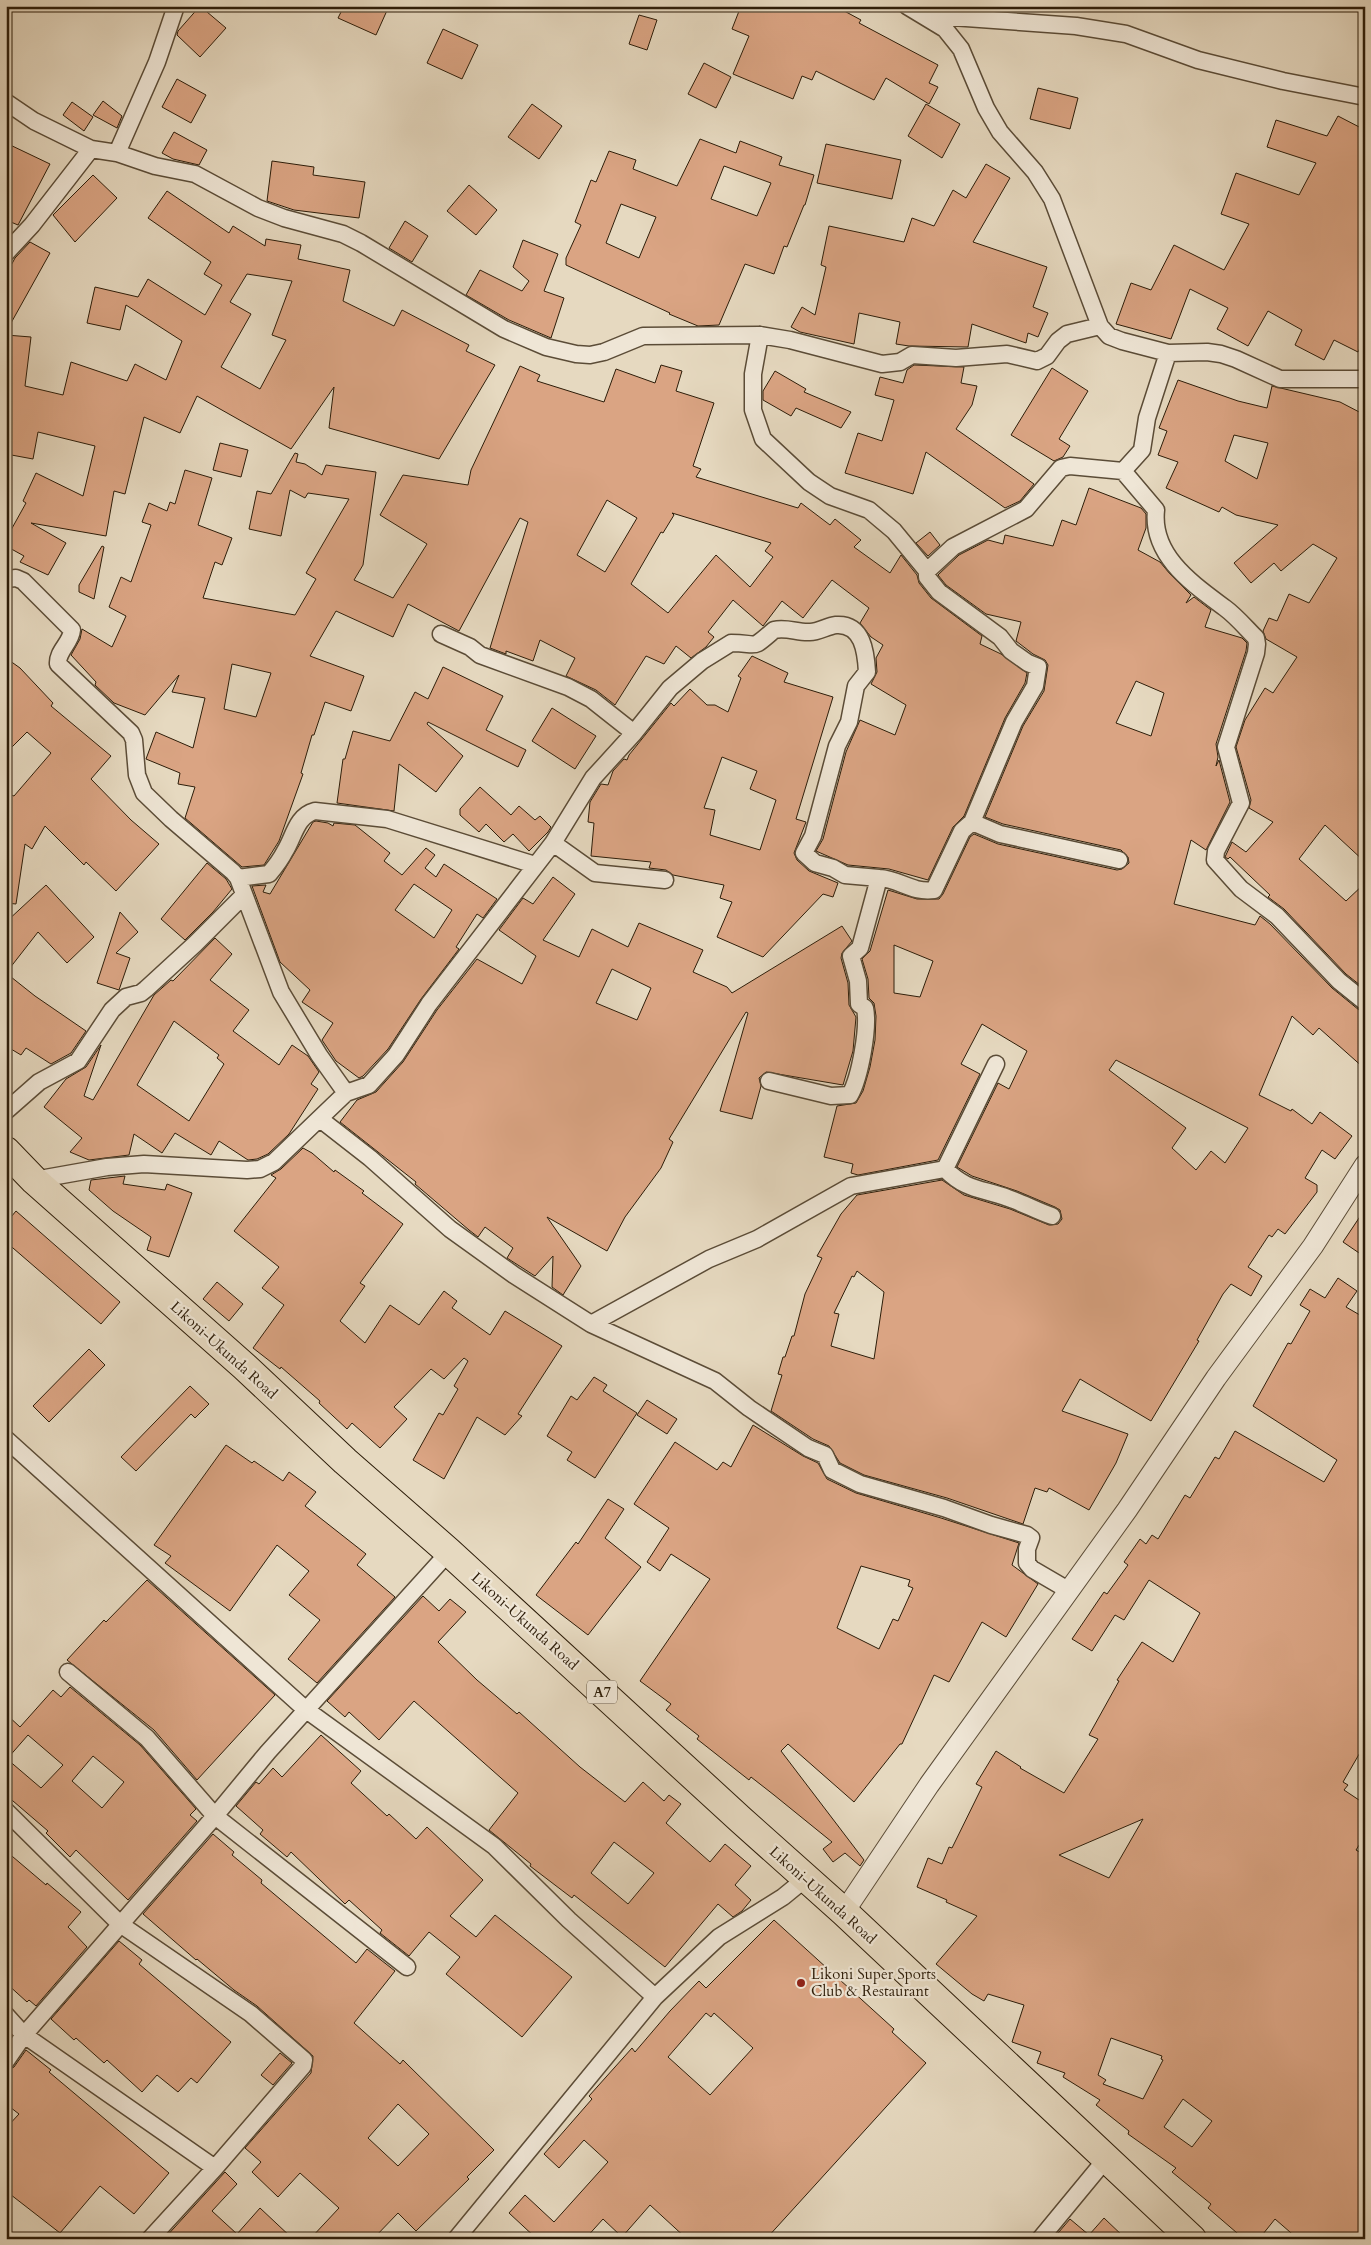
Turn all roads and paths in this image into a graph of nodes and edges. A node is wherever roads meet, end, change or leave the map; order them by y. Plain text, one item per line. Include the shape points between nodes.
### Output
1 (176, 6) edge
2 (907, 6) edge
3 (922, 15) junction
4 (1365, 97) edge
5 (6, 102) edge
6 (91, 150) junction
7 (117, 153) junction
8 (6, 253) edge
9 (1100, 326) junction
10 (760, 335) junction
11 (1168, 353) junction
12 (1365, 378) edge
13 (1124, 472) junction
14 (927, 571) junction
15 (6, 579) edge
16 (441, 634) dead end
17 (634, 732) junction
18 (972, 822) junction
19 (553, 843) junction
20 (1119, 860) dead end
21 (535, 865) junction
22 (238, 878) junction
23 (879, 878) junction
24 (665, 880) dead end
25 (244, 895) junction
26 (1365, 1002) edge
27 (996, 1064) dead end
28 (769, 1081) dead end
29 (346, 1093) junction
30 (6, 1111) edge
31 (320, 1119) junction
32 (6, 1151) edge
33 (1365, 1165) edge
34 (945, 1169) junction
35 (34, 1180) junction
36 (1052, 1216) dead end
37 (591, 1324) junction
38 (6, 1439) edge
39 (449, 1552) junction
40 (1068, 1590) junction
41 (68, 1672) dead end
42 (305, 1710) junction
43 (6, 1811) edge
44 (215, 1816) junction
45 (805, 1879) junction
46 (844, 1912) junction
47 (120, 1924) junction
48 (407, 1967) dead end
49 (655, 1997) junction
50 (6, 2015) edge
51 (24, 2035) junction
52 (6, 2061) edge
53 (1106, 2159) junction
54 (215, 2168) junction
55 (150, 2239) edge
56 (456, 2239) edge
57 (1040, 2239) edge
58 (1192, 2239) edge

1 - 7 street via 157,62
2 - 3 street
3 - 4 street via 1076,26 1126,34 1198,60
3 - 9 street via 945,29 961,50 1000,132 1035,172 1052,199
5 - 6 street via 34,121
6 - 7 street
6 - 8 street
7 - 10 street via 155,166 195,174 258,208 343,234 504,329 546,346 590,355 643,336
9 - 10 street via 1066,334 1047,356 1037,360 1007,354 956,358 912,355 900,362 882,364
9 - 11 street via 1116,339
10 - 14 street via 753,374 753,410 763,439 809,482 830,496 868,510 894,531
11 - 12 street via 1221,354 1280,379
11 - 13 street via 1147,418 1142,450
13 - 14 street via 1070,466 1060,468 1026,509 953,547
13 - 26 street via 1156,510 1159,536 1175,566 1256,638 1250,675 1226,747 1241,803 1216,851 1215,860 1241,889 1286,924 1327,968
14 - 18 street via 927,577 939,592 1000,637 1011,651 1038,668 1035,686 1014,722
15 - 22 street via 23,581 72,630 58,664 131,733 137,775 144,794
16 - 17 street via 470,646 480,655 568,687 591,699
17 - 19 street via 593,778
17 - 23 street via 670,688 702,661 731,643 757,645 778,629 806,633 838,625 851,629 858,634 864,646 867,672 856,686 849,722 837,746 813,836 804,853 815,863 844,875
18 - 20 street via 1000,834
18 - 23 street via 962,832 934,890 921,891 891,878
19 - 21 street
19 - 24 street via 595,873
21 - 22 street via 388,819 314,811 300,820 269,874
21 - 29 street via 429,1004 396,1055 369,1085
22 - 25 street
23 - 28 street via 860,948 851,956 858,981 859,1004 866,1013 856,1084 850,1095 831,1096
25 - 29 street via 281,992
25 - 30 street via 146,989 126,997 112,1010 78,1061 38,1082
27 - 34 street
29 - 31 street
31 - 35 street via 274,1162 260,1170 144,1164
31 - 37 street via 370,1158 450,1229
32 - 35 highway, Likoni-Ukunda Road / A7
33 - 40 street via 1313,1246
34 - 36 street via 956,1180 974,1189 1012,1199
34 - 37 street via 851,1186 757,1239 709,1259
35 - 39 highway, Likoni-Ukunda Road / A7
37 - 40 street via 715,1381 748,1408 808,1448 826,1455 832,1470 860,1484 1027,1535 1031,1538 1027,1563
38 - 42 street
39 - 42 street
39 - 45 highway, Likoni-Ukunda Road / A7
40 - 46 street via 929,1785
41 - 44 street via 147,1738
42 - 44 street
42 - 49 street via 494,1846 569,1920
43 - 47 street
44 - 47 street
44 - 48 street
45 - 46 highway, Likoni-Ukunda Road / A7
45 - 49 street via 783,1897 719,1937
46 - 53 highway, Likoni-Ukunda Road / A7
47 - 51 street
47 - 54 street via 251,2014 304,2060 303,2066
49 - 56 street
50 - 51 street
51 - 52 street
51 - 54 street
53 - 57 street
53 - 58 highway, Likoni-Ukunda Road / A7
54 - 55 street

